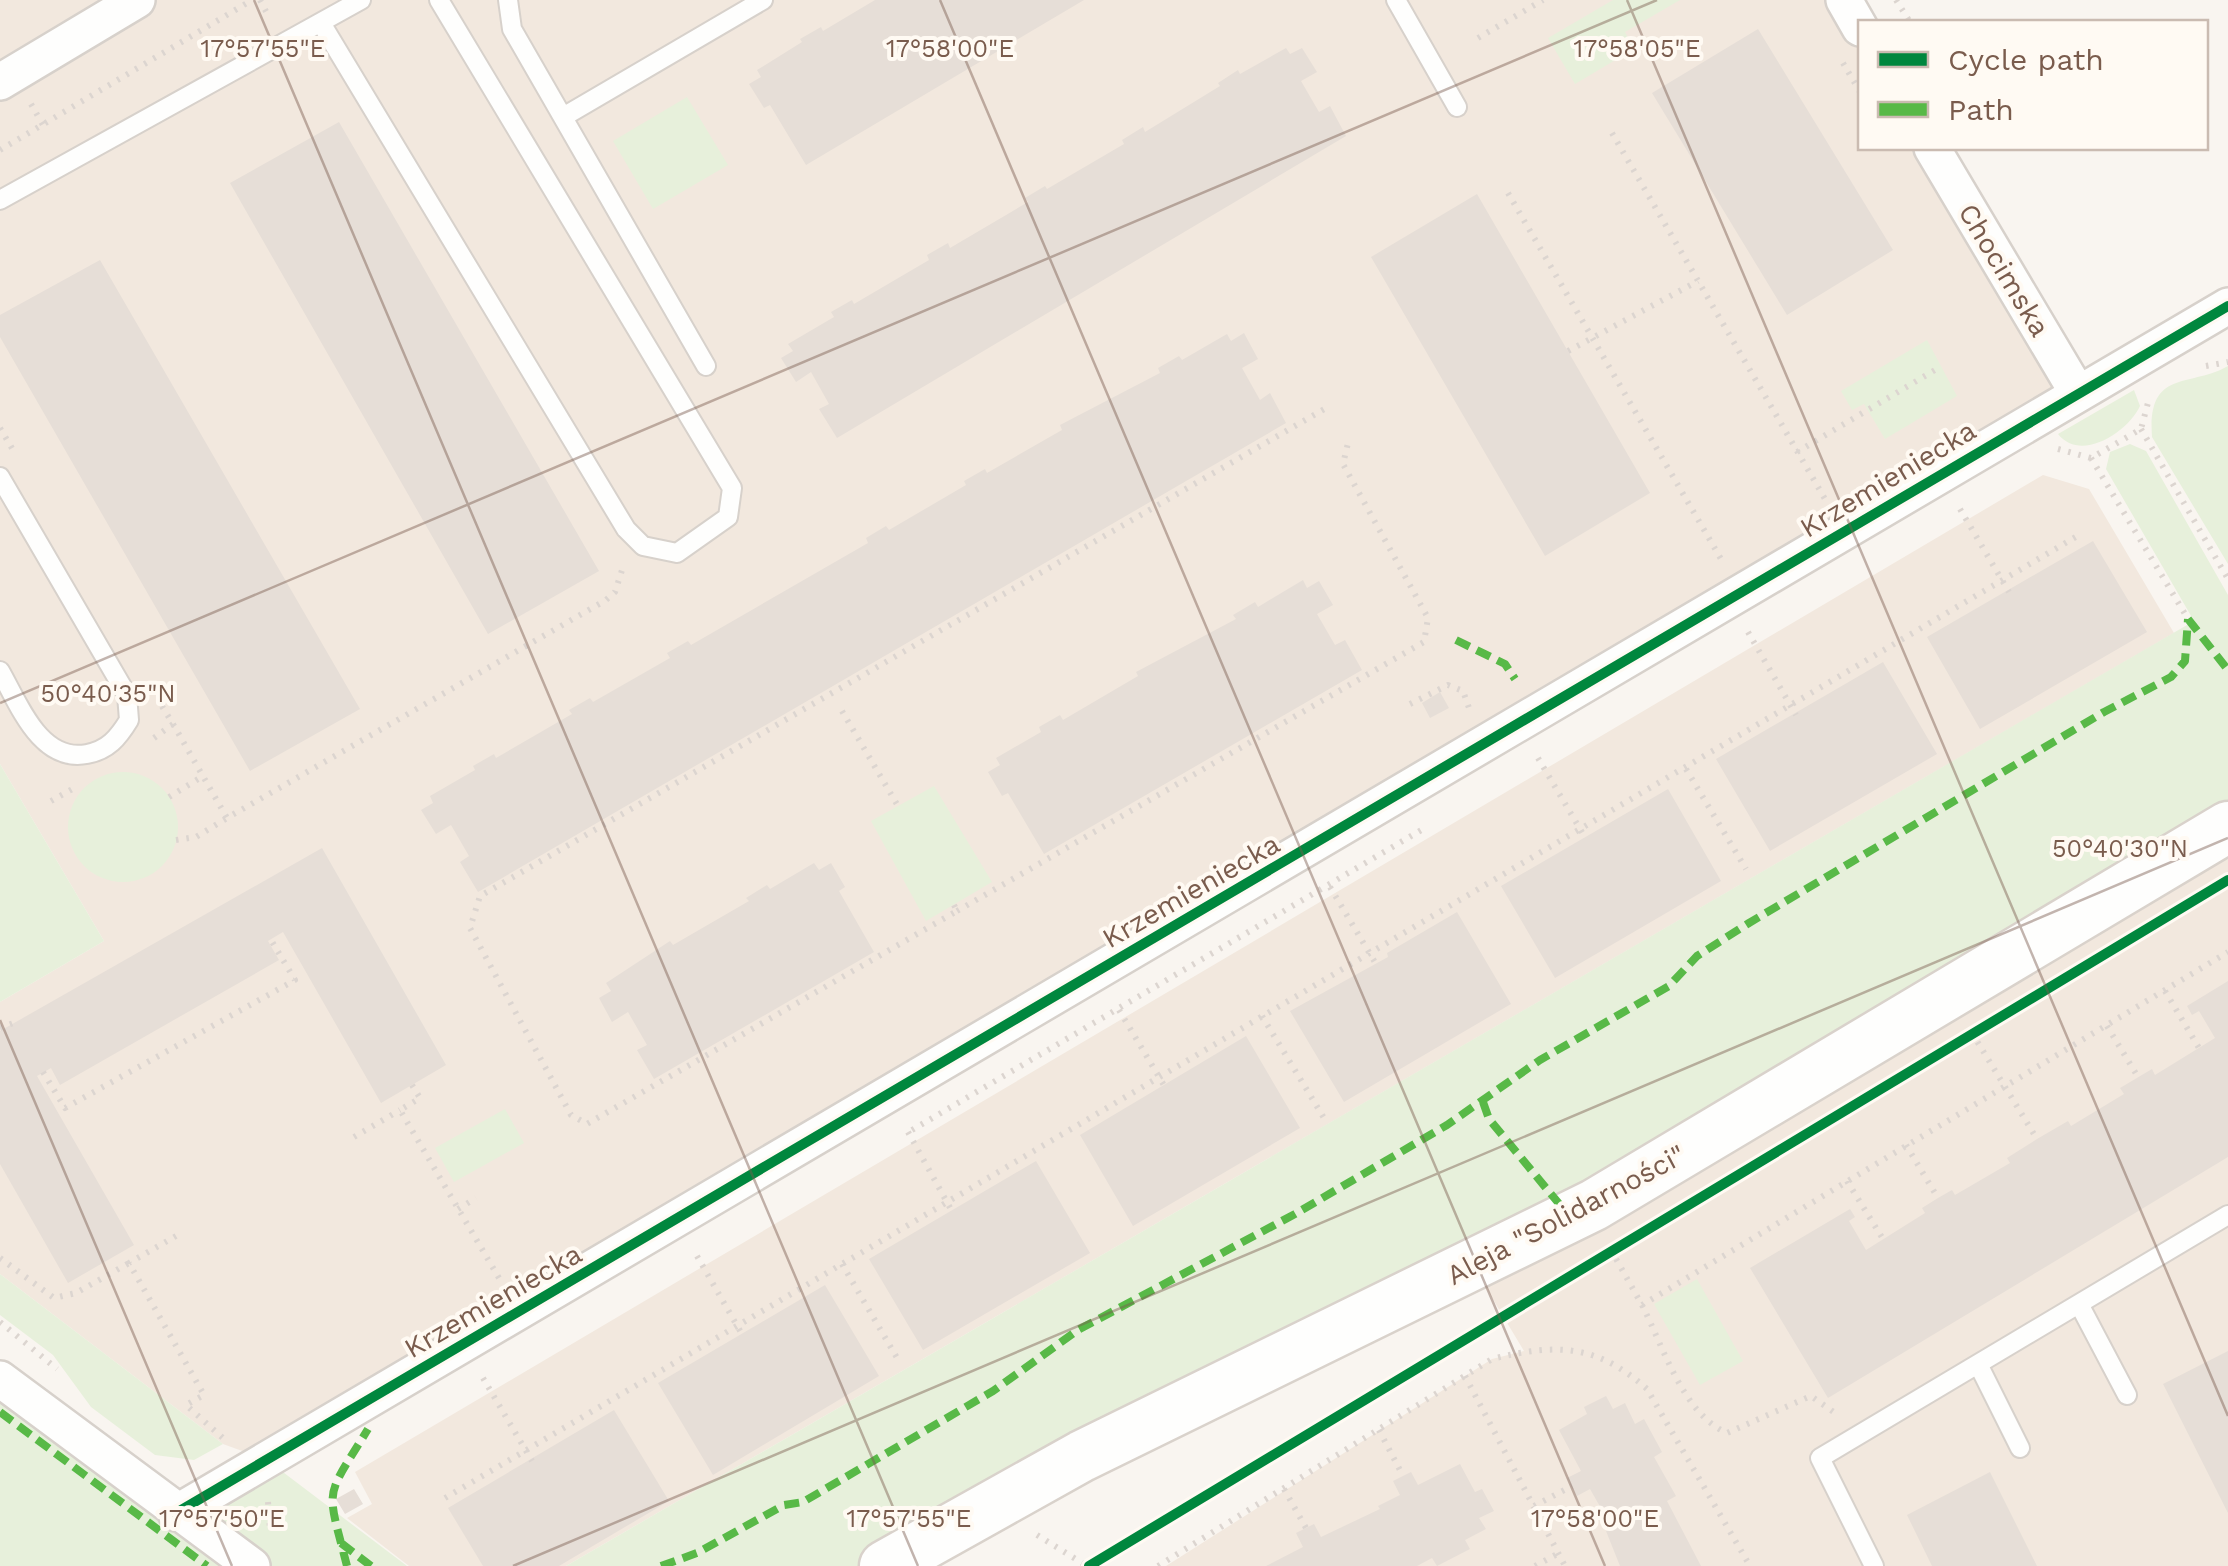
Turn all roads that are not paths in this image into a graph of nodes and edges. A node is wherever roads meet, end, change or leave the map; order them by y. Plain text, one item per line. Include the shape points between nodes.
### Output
1 (137, 0) edge
2 (361, 0) edge
3 (439, 0) edge
4 (508, 0) edge
5 (762, 0) edge
6 (1396, 0) edge
7 (1844, 0) edge
8 (321, 23) junction
9 (1858, 24) edge
10 (0, 82) edge
11 (1457, 107) dead end
12 (563, 117) junction
13 (1933, 150) edge
14 (0, 200) edge
15 (2228, 306) edge
16 (706, 366) dead end
17 (2077, 392) junction
18 (0, 477) edge
19 (0, 671) edge
20 (2228, 827) edge
21 (2228, 1214) edge
22 (2079, 1304) junction
23 (1978, 1364) junction
24 (0, 1379) edge
25 (2127, 1396) dead end
26 (2020, 1448) dead end
27 (176, 1513) junction
28 (252, 1566) edge
29 (885, 1566) edge
30 (1874, 1566) edge

1 - 10 street
2 - 8 lane
3 - 8 lane via 732,488 728,517 678,554 642,546 626,529
4 - 12 lane via 512,29
5 - 12 lane
6 - 11 lane
7 - 9 street
8 - 14 lane
12 - 16 lane
13 - 17 street, Chocimska
15 - 17 street, Krzemieniecka
17 - 27 street, Krzemieniecka
18 - 19 lane via 127,695 129,720 109,746 75,756 56,751 38,737
20 - 29 street, Aleja "Solidarności" via 1594,1205 1082,1456
21 - 22 lane
22 - 23 lane
22 - 25 lane
23 - 26 lane
23 - 30 lane via 1820,1458
24 - 27 street
27 - 28 street

